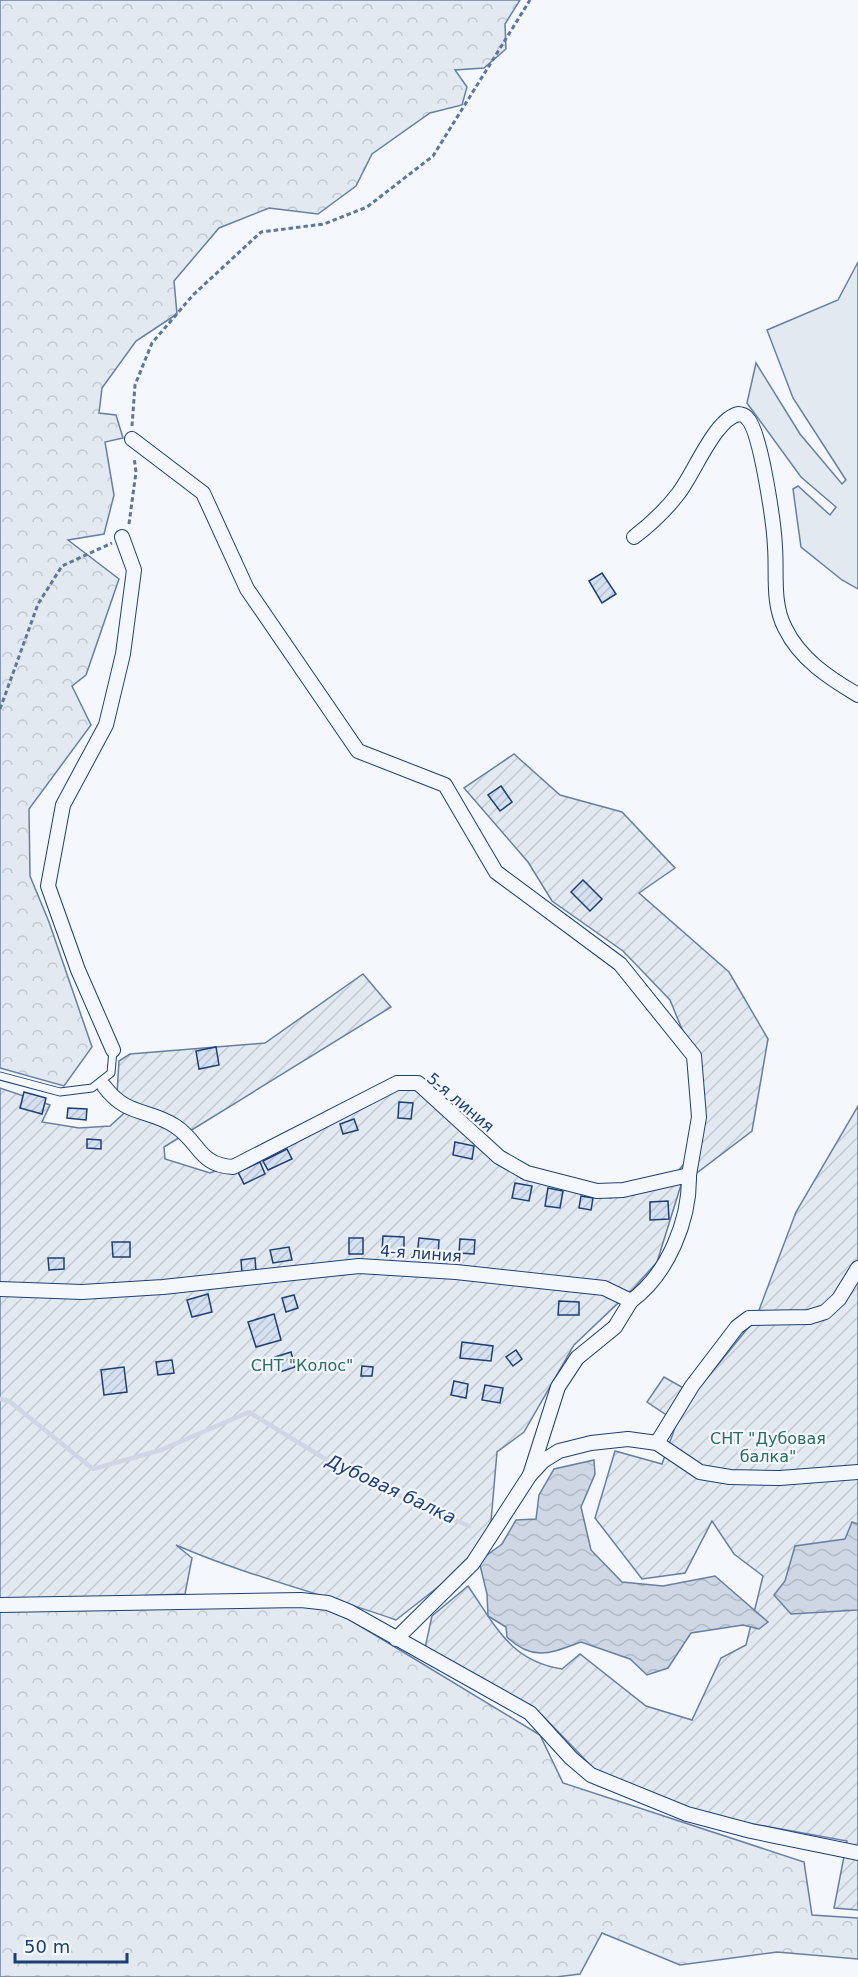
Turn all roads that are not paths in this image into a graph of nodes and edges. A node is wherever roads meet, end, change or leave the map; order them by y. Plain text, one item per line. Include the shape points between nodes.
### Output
1 (132, 439) road end
2 (122, 537) road end
3 (634, 537) dead end
4 (858, 694) edge
5 (113, 1050) joint
6 (0, 1076) edge
7 (104, 1086) dead end
8 (689, 1175) junction
9 (858, 1268) edge
10 (0, 1289) edge
11 (631, 1301) junction
12 (657, 1443) junction
13 (858, 1472) edge
14 (530, 1475) junction
15 (0, 1605) edge
16 (396, 1639) junction
17 (858, 1852) edge

1 - 8 street via 203,494 247,589 358,751 445,785 496,872 620,964 693,1056 699,1117
2 - 5 street via 134,570 123,654 106,725 63,805 48,886 78,970
3 - 4 street via 657,520 679,493 723,421 739,414 747,417 761,456 776,546 777,606 783,626 807,660
5 - 6 lane via 111,1073 92,1088 60,1092
7 - 8 street, 5-я линия via 116,1102 175,1126 212,1163 220,1166 233,1167 397,1083 418,1083 499,1157 527,1173 597,1191 623,1190
8 - 11 street via 689,1194 669,1258
9 - 12 street via 839,1299 825,1312 809,1317 749,1318 737,1327 692,1386
10 - 11 street, 4-я линия via 82,1292 163,1287 359,1266 604,1288
11 - 14 street via 615,1328 577,1358 558,1387
12 - 13 street via 700,1472 730,1478
12 - 14 street via 628,1439 559,1451
14 - 16 street via 473,1563
15 - 16 street via 301,1600 328,1603
16 - 17 street via 530,1713 570,1758 591,1775 687,1814

